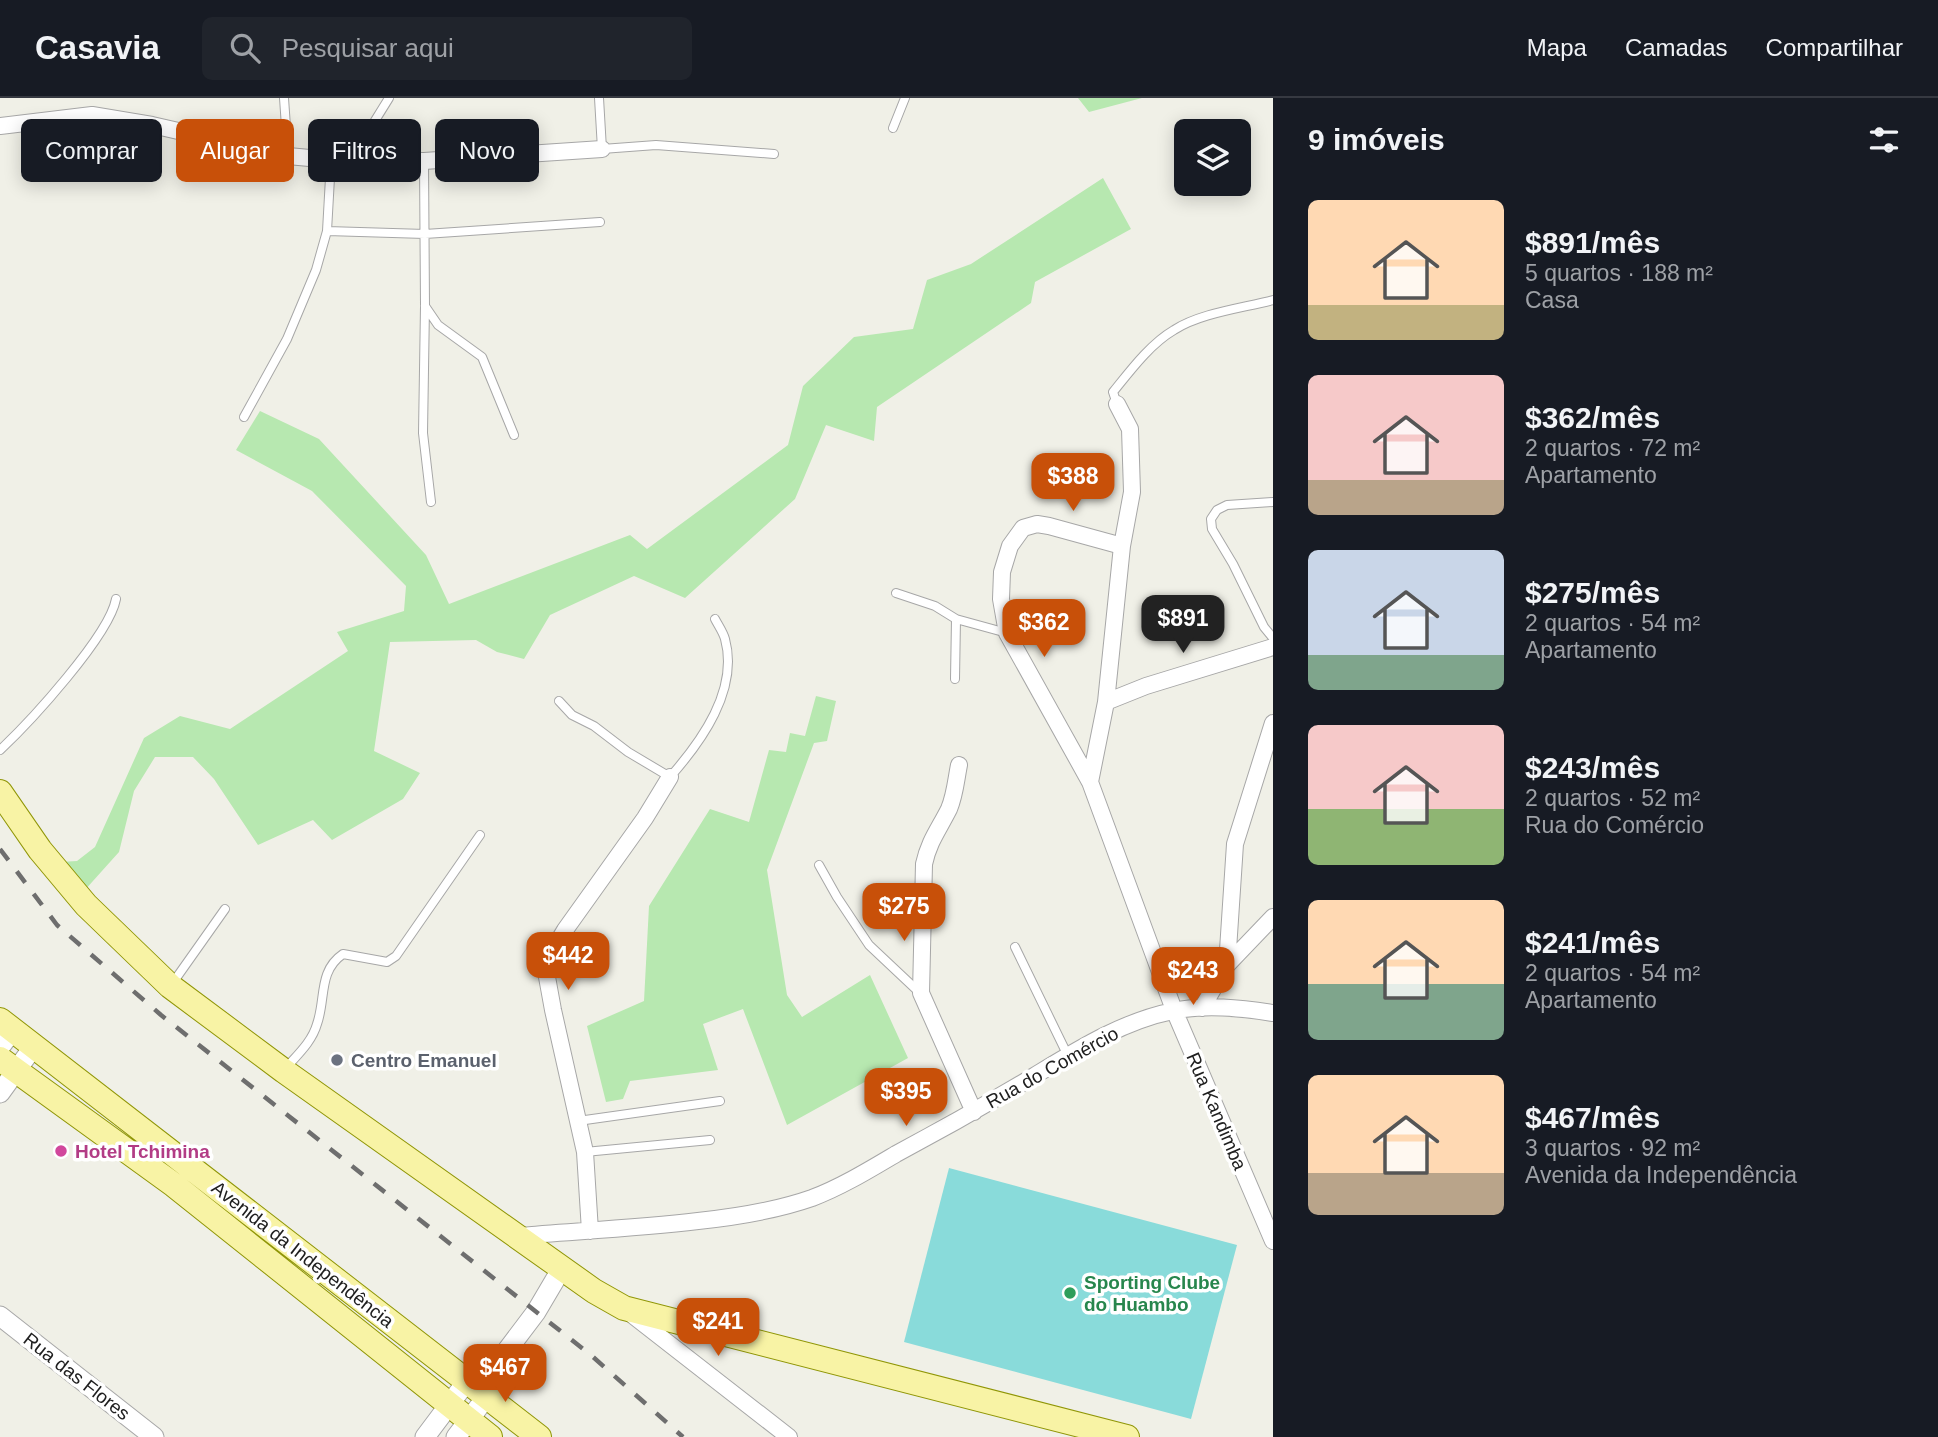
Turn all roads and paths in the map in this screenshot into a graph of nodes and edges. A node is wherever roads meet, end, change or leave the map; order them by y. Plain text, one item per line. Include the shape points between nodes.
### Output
1 (284, 98) edge
2 (389, 98) edge
3 (599, 98) edge
4 (905, 98) edge
5 (285, 119) edge
6 (376, 119) edge
7 (0, 126) edge
8 (893, 128) dead end
9 (176, 130) edge
10 (602, 149) junction
11 (774, 154) dead end
12 (421, 162) edge
13 (424, 162) junction
14 (330, 182) edge
15 (600, 222) dead end
16 (327, 231) junction
17 (425, 234) junction
18 (1273, 300) edge
19 (425, 306) junction
20 (1117, 404) joint
21 (244, 417) dead end
22 (514, 435) dead end
23 (430, 502) dead end
24 (1273, 502) edge
25 (1122, 546) junction
26 (896, 593) dead end
27 (116, 599) dead end
28 (715, 619) dead end
29 (956, 619) junction
30 (1007, 633) junction
31 (1273, 638) edge
32 (1273, 647) edge
33 (955, 679) dead end
34 (559, 701) dead end
35 (1106, 702) junction
36 (1273, 723) edge
37 (0, 750) edge
38 (958, 765) dead end
39 (670, 777) junction
40 (1090, 782) junction
41 (0, 792) edge
42 (480, 835) dead end
43 (819, 865) dead end
44 (225, 909) dead end
45 (1273, 917) edge
46 (1015, 947) dead end
47 (1227, 965) junction
48 (170, 986) junction
49 (921, 993) junction
50 (1202, 1008) junction
51 (1174, 1010) junction
52 (1273, 1013) edge
53 (4, 1032) edge
54 (34, 1046) junction
55 (1068, 1056) junction
56 (8, 1065) edge
57 (284, 1071) junction
58 (0, 1093) edge
59 (720, 1101) dead end
60 (974, 1112) junction
61 (578, 1121) junction
62 (710, 1140) dead end
63 (585, 1152) junction
64 (182, 1176) junction
65 (590, 1231) junction
66 (518, 1236) junction
67 (1273, 1241) edge
68 (562, 1268) junction
69 (329, 1275) junction
70 (311, 1295) junction
71 (624, 1308) junction
72 (0, 1316) edge
73 (477, 1389) junction
74 (449, 1406) junction
75 (463, 1429) edge
76 (154, 1437) edge
77 (425, 1437) edge
78 (490, 1437) edge
79 (539, 1437) edge
80 (789, 1437) edge
81 (1127, 1437) edge

1 - 5 lane
2 - 6 lane
3 - 10 lane
4 - 8 lane
7 - 9 street via 92,115
10 - 11 lane via 656,145
10 - 13 street
12 - 13 street
13 - 17 lane
14 - 16 lane
15 - 17 lane
16 - 17 lane
16 - 21 lane via 287,339
17 - 19 lane
18 - 20 lane via 1197,319 1174,330 1113,392
19 - 22 lane via 438,325 482,357
19 - 23 lane via 423,433
20 - 25 street via 1130,429 1131,448 1132,492
24 - 31 lane via 1227,505 1211,519 1212,529
25 - 30 street, Rua Kandimba via 1049,526 1023,528 1010,546 1002,572
25 - 35 street
26 - 29 lane via 935,606
27 - 37 lane via 114,612 69,673
28 - 39 lane via 725,638 725,685 709,727
29 - 30 lane
29 - 33 lane
30 - 40 street, Rua Kandimba
32 - 35 street
34 - 39 lane via 572,716
35 - 40 street
36 - 47 street via 1235,844
38 - 49 street via 954,795 927,847 924,864
39 - 61 street via 550,955 549,988
40 - 51 street, Rua Kandimba
41 - 48 main road via 86,905
42 - 57 lane via 396,956 387,962 343,954 333,961 312,1037
43 - 49 lane via 869,945
44 - 48 lane
45 - 47 street
46 - 55 lane
47 - 50 street
48 - 57 main road
49 - 60 street
50 - 51 street, Rua do Comércio
50 - 52 street, Rua do Comércio
51 - 55 street, Rua do Comércio via 1124,1027
51 - 67 street, Rua Kandimba
53 - 54 main road, Avenida da Independência
54 - 56 street
54 - 64 main road, Avenida da Independência
55 - 60 street, Rua do Comércio
56 - 58 street
56 - 64 main road, Avenida da Independência
57 - 66 main road
59 - 61 lane
60 - 65 street, Rua do Comércio via 812,1198 762,1212
61 - 63 street
62 - 63 lane
63 - 65 street
64 - 69 main road, Avenida da Independência
64 - 70 main road, Avenida da Independência
65 - 66 street, Rua do Comércio
66 - 68 main road
68 - 71 main road
68 - 73 street via 536,1312
69 - 70 main road
69 - 73 main road, Avenida da Independência
70 - 74 main road, Avenida da Independência
71 - 80 street
71 - 81 main road
72 - 76 street, Rua das Flores
73 - 74 street
73 - 75 street
73 - 79 main road, Avenida da Independência
74 - 75 main road, Avenida da Independência
74 - 77 street
75 - 78 main road, Avenida da Independência

